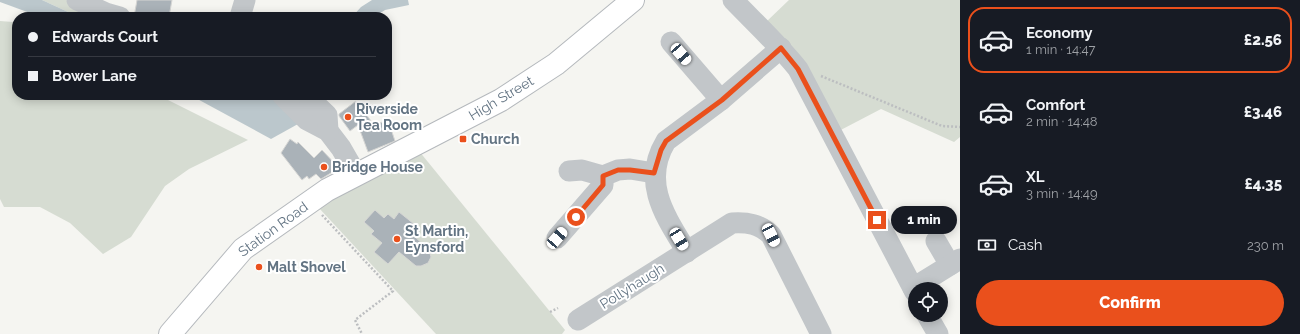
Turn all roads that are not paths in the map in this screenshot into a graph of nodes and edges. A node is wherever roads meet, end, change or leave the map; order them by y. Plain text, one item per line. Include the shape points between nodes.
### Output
1 (78, 0) edge
2 (245, 0) edge
3 (633, 0) edge
4 (733, 0) edge
5 (113, 10) edge
6 (241, 12) edge
7 (671, 42) dead end
8 (781, 48) junction
9 (287, 100) edge
10 (310, 100) edge
11 (722, 100) junction
12 (327, 123) junction
13 (569, 171) dead end
14 (654, 173) junction
15 (356, 174) junction
16 (603, 176) junction
17 (557, 238) dead end
18 (936, 241) dead end
19 (687, 252) junction
20 (955, 262) edge
21 (910, 282) edge
22 (926, 282) edge
23 (578, 320) dead end
24 (931, 322) edge
25 (170, 334) edge
26 (821, 334) edge
27 (938, 334) edge

1 - 5 street
2 - 6 street
3 - 15 main road, High Street via 556,64 501,100
4 - 8 street
7 - 11 street
8 - 11 street
8 - 21 street via 798,69
9 - 12 street via 307,120
10 - 12 street
11 - 14 street via 666,141
12 - 15 street
13 - 16 street via 582,170
14 - 16 street via 618,170
14 - 19 street via 658,197 671,226
15 - 25 main road, Station Road via 310,202 240,252
16 - 17 street via 603,185
18 - 20 street
19 - 23 street, Pollyhaugh
19 - 26 street, Pollyhaugh via 732,224 743,222 764,229 771,235
20 - 22 street
24 - 27 street

